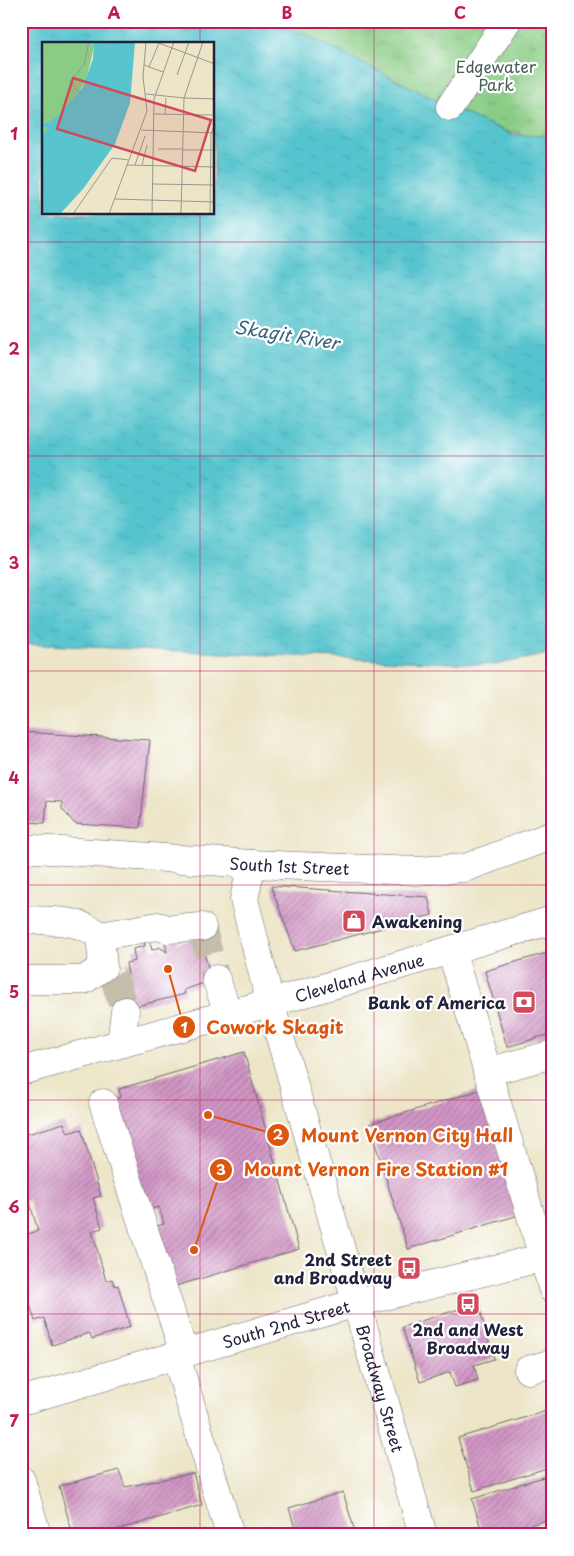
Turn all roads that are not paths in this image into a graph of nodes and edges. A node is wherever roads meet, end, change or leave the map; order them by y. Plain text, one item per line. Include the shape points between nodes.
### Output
1 (507, 21) edge
2 (450, 107) dead end
3 (553, 835) edge
4 (21, 848) edge
5 (252, 864) junction
6 (21, 920) edge
7 (553, 920) edge
8 (202, 927) dead end
9 (100, 936) junction
10 (451, 950) junction
11 (216, 979) tunnel mouth
12 (21, 980) edge
13 (270, 1002) junction
14 (125, 1011) tunnel mouth
15 (228, 1012) junction
16 (121, 1043) junction
17 (553, 1054) edge
18 (21, 1071) edge
19 (487, 1072) junction
20 (103, 1103) dead end
21 (548, 1256) edge
22 (553, 1290) edge
23 (356, 1303) junction
24 (180, 1355) junction
25 (21, 1401) edge
26 (21, 1480) edge
27 (37, 1535) edge
28 (230, 1535) edge
29 (423, 1535) edge

1 - 2 street
3 - 5 street, South 1st Street via 465,868 416,871
4 - 5 street, South 1st Street
5 - 13 street, Broadway Street via 244,899
6 - 9 street via 67,922 90,927
7 - 10 street, Cleveland Avenue
8 - 9 street via 168,929 158,926
9 - 12 street via 108,971 84,980
10 - 13 street, Cleveland Avenue
10 - 19 street
11 - 15 street
13 - 15 street, Cleveland Avenue
13 - 23 street, Broadway Street
14 - 16 street
15 - 16 street, Cleveland Avenue
16 - 18 street, Cleveland Avenue
17 - 19 street
19 - 21 street
20 - 24 street
21 - 22 street
21 - 23 street, South 2nd Street
23 - 24 street, South 2nd Street
23 - 29 street, Broadway Street
24 - 25 street, South 2nd Street
24 - 28 street
26 - 27 street

